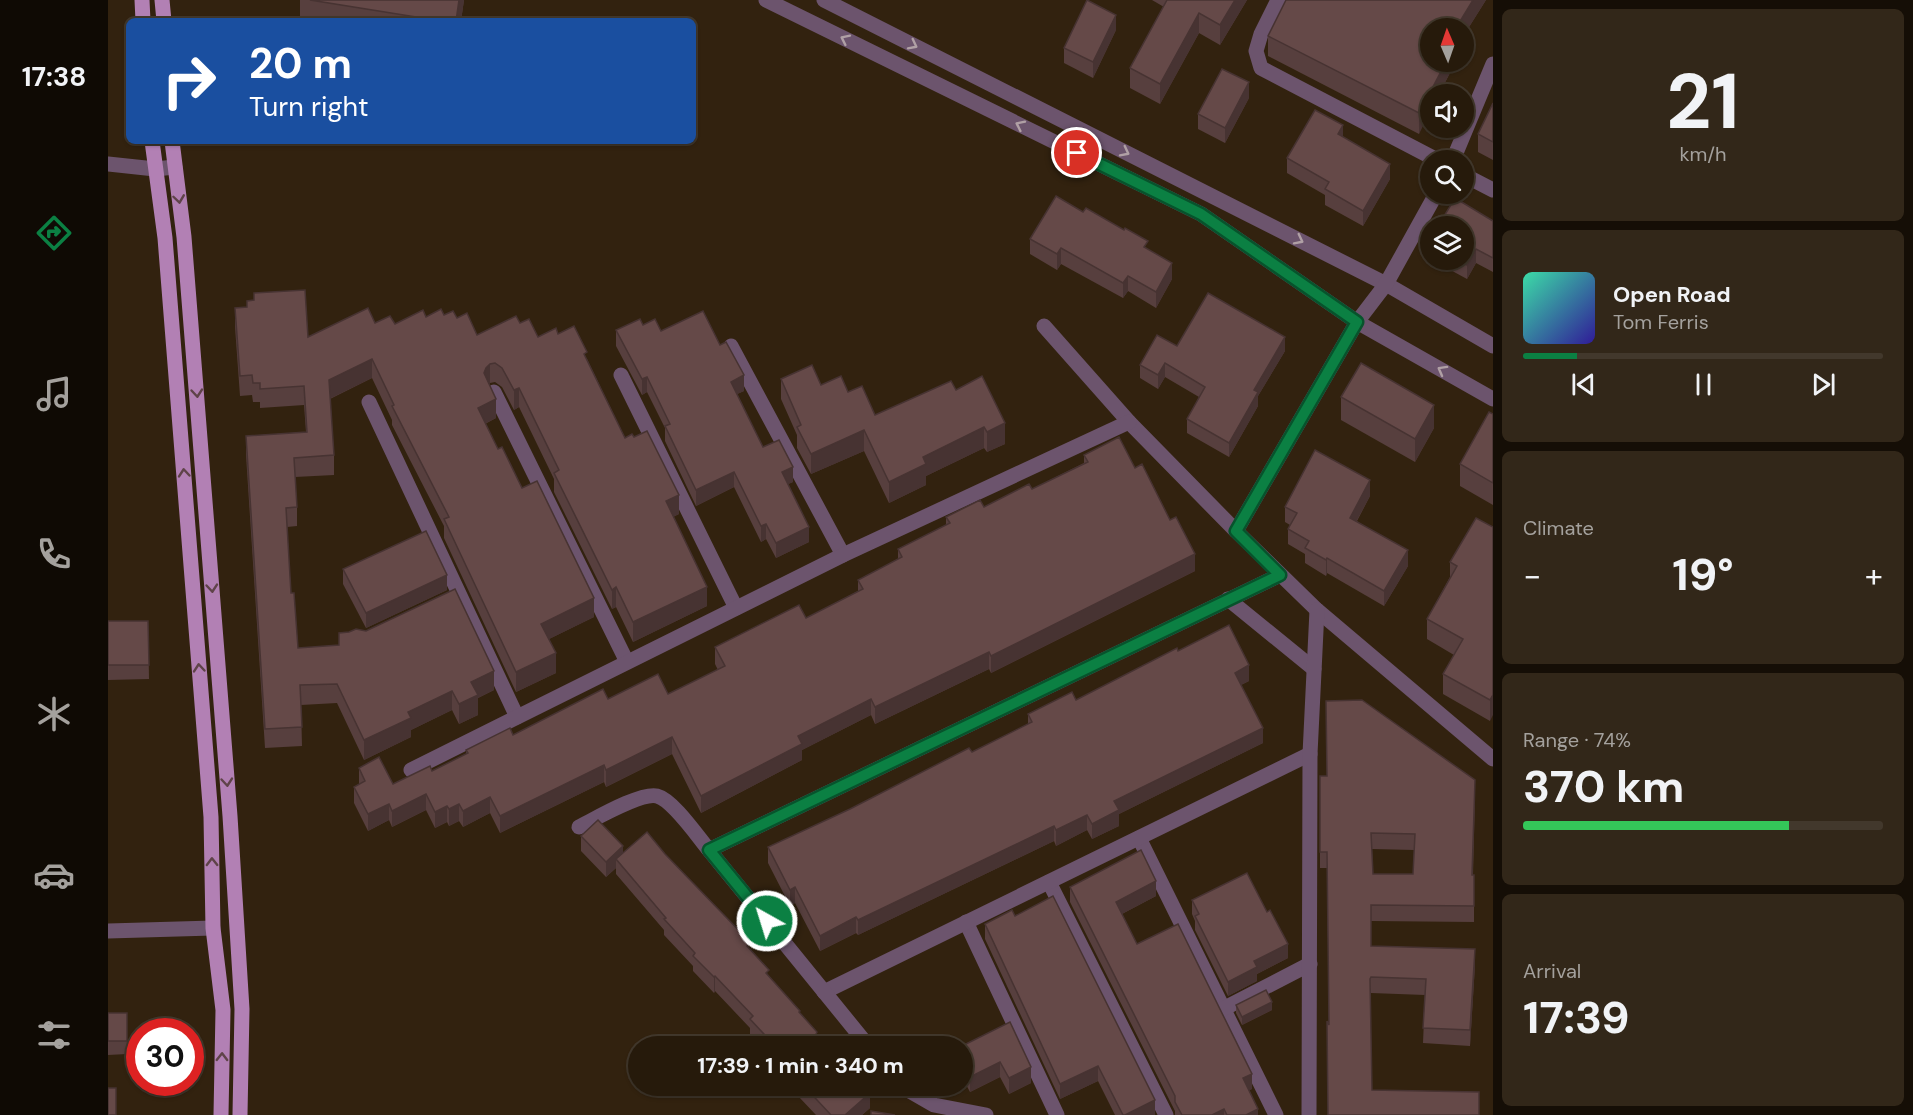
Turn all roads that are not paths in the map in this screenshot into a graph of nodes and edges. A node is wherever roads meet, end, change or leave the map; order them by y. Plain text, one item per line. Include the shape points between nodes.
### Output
1 (142, 0) edge
2 (162, 0) edge
3 (766, 0) edge
4 (824, 0) edge
5 (1278, 0) edge
6 (144, 18) edge
7 (164, 18) edge
8 (1493, 64) edge
9 (152, 144) edge
10 (172, 144) edge
11 (1458, 150) edge
12 (1420, 151) edge
13 (108, 164) edge
14 (175, 167) junction
15 (155, 169) junction
16 (1474, 180) edge
17 (1493, 190) edge
18 (1430, 204) edge
19 (1386, 284) junction
20 (1357, 322) junction
21 (1044, 326) dead end
22 (731, 346) edge
23 (1493, 346) edge
24 (621, 375) dead end
25 (494, 392) edge
26 (1493, 399) edge
27 (369, 402) dead end
28 (1129, 422) junction
29 (1236, 531) junction
30 (843, 555) junction
31 (1280, 575) junction
32 (1228, 600) junction
33 (736, 608) junction
34 (1317, 610) junction
35 (627, 662) junction
36 (1314, 669) junction
37 (517, 717) junction
38 (1310, 754) junction
39 (1493, 759) edge
40 (411, 770) dead end
41 (579, 827) dead end
42 (1139, 838) junction
43 (709, 850) junction
44 (1048, 882) junction
45 (966, 922) junction
46 (213, 928) junction
47 (108, 931) edge
48 (1310, 964) junction
49 (824, 992) junction
50 (1223, 1009) junction
51 (860, 1036) edge
52 (918, 1096) edge
53 (221, 1115) edge
54 (240, 1115) edge
55 (986, 1115) edge
56 (1058, 1115) edge
57 (1166, 1115) edge
58 (1276, 1115) edge
59 (1309, 1115) edge

1 - 6 main road
2 - 7 main road
20 -> 3 street via 1201,214
4 -> 19 street
5 - 12 street via 1256,51 1262,68
8 - 11 street
9 - 15 main road
10 - 14 main road
13 - 15 street
14 - 15 street
14 -> 54 main road via 185,248 230,816 242,1009
46 -> 15 main road via 211,817 165,238
16 - 17 street
18 - 19 street
19 - 20 street
19 - 23 street
26 -> 20 street
20 - 29 street
21 - 28 street
22 - 30 street
24 - 33 street
25 - 35 street
27 - 37 street via 454,597
28 - 29 street
28 - 30 street
29 - 31 street
30 - 33 street
31 - 32 street
31 - 34 street
32 - 36 street
32 - 43 street
33 - 35 street
34 - 36 street
34 - 39 street
35 - 37 street
36 - 38 street
37 - 40 street
38 - 42 street
38 - 48 street
41 - 43 street via 644,796 658,796 670,804
42 - 44 street
42 - 50 street
43 - 49 street
44 - 45 street
44 - 57 street
45 - 49 street
45 - 56 street
46 - 47 street
53 -> 46 main road via 223,1010
48 - 50 street
48 - 59 street
49 - 51 street
50 - 58 street
52 - 55 street via 934,1105

